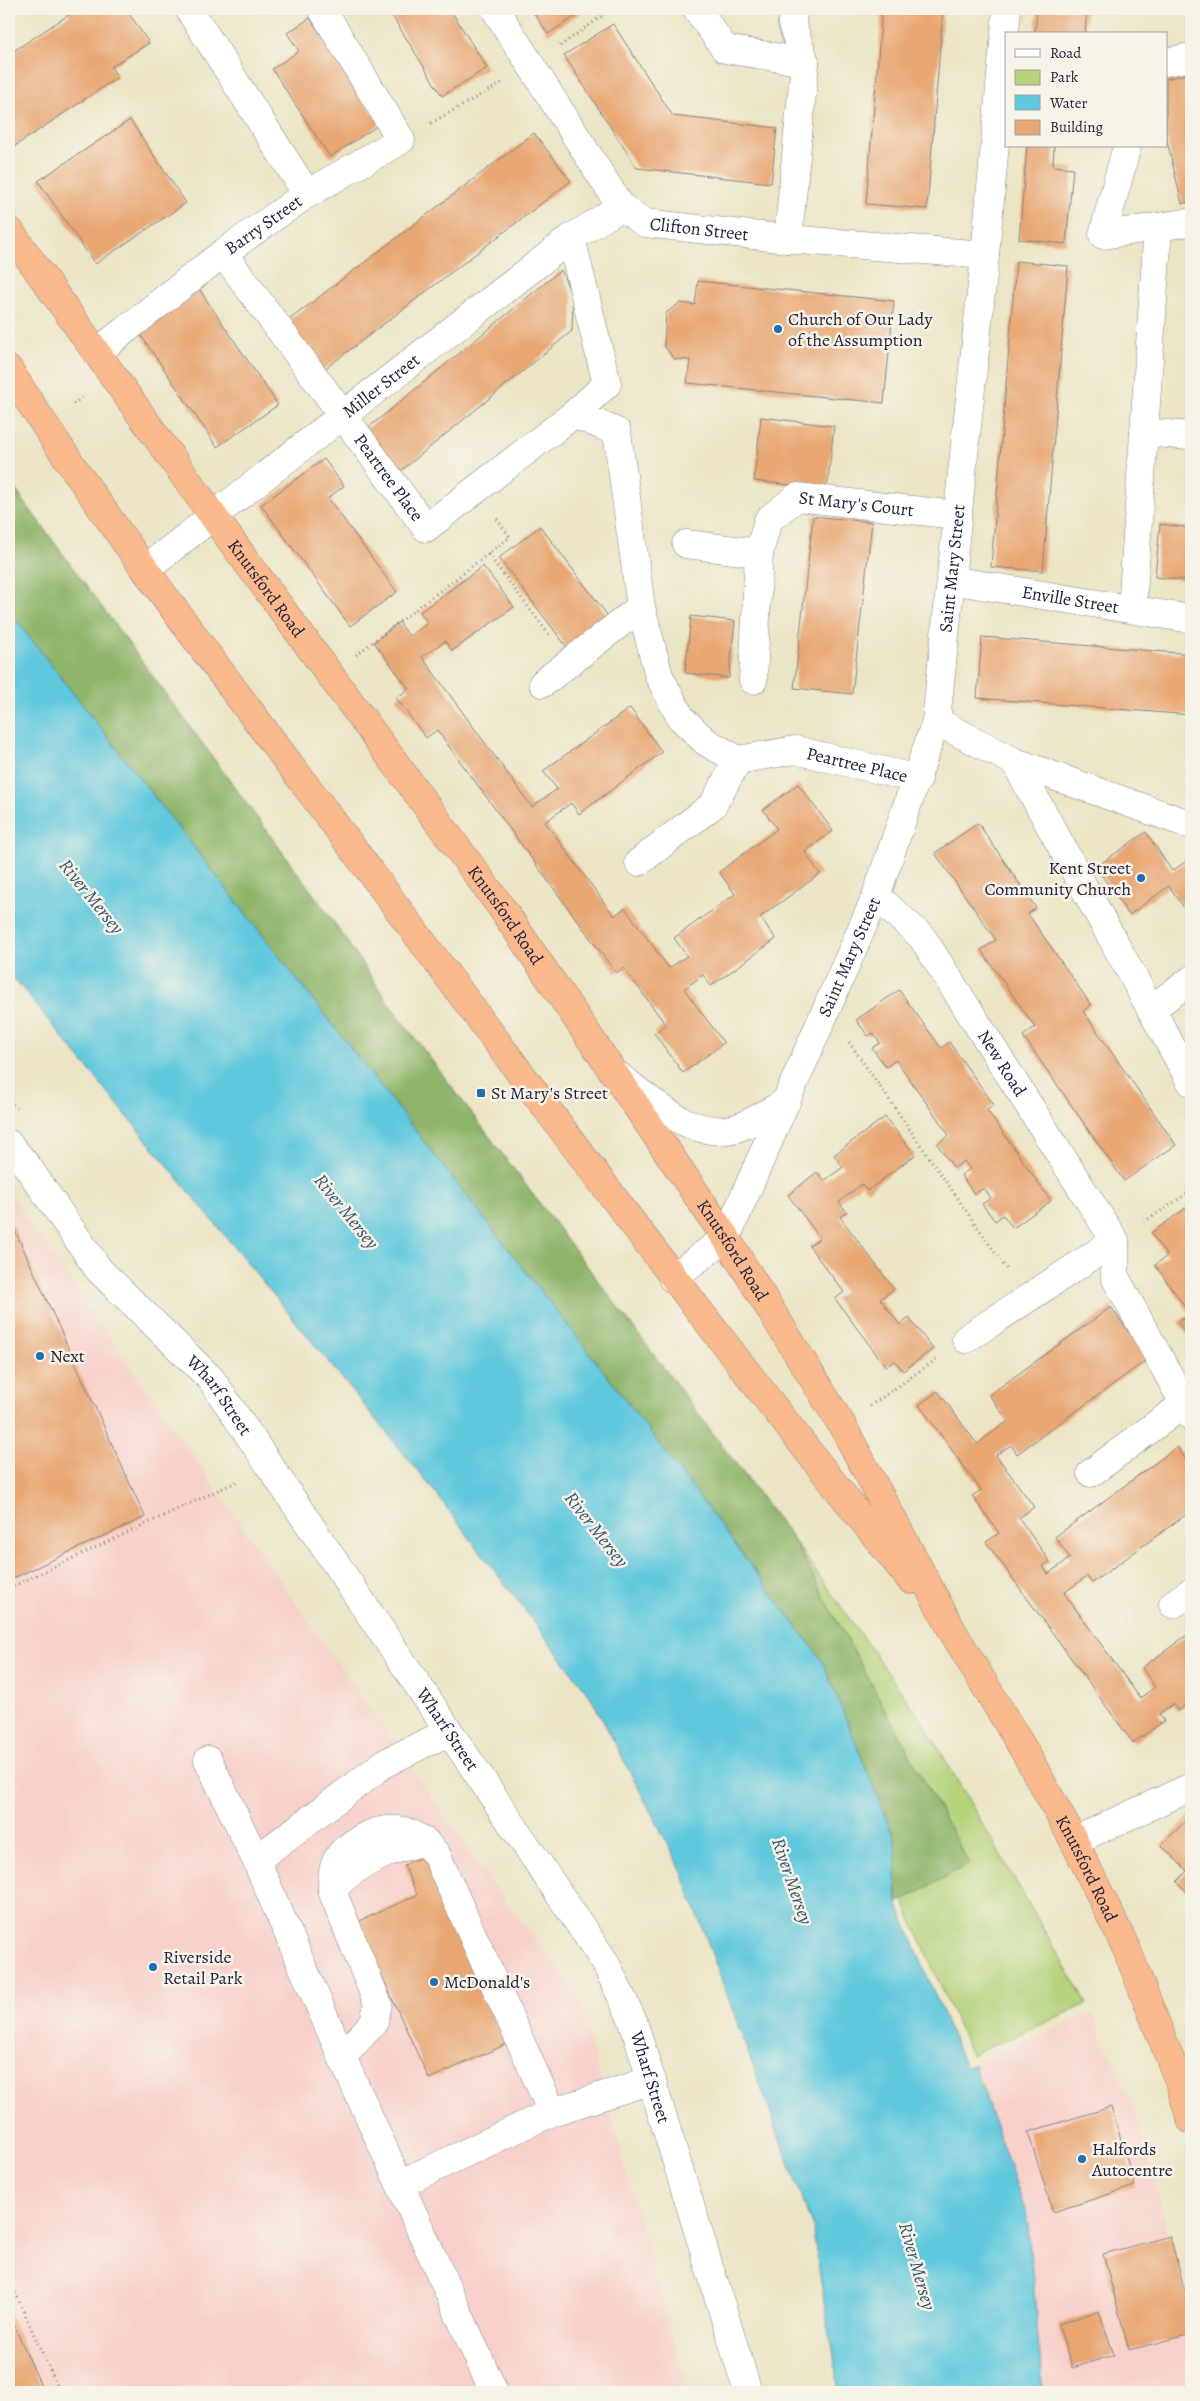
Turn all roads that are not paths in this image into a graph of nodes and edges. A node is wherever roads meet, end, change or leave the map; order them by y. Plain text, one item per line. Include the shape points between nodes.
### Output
1 (190, 9) edge
2 (322, 9) edge
3 (495, 9) edge
4 (697, 9) edge
5 (793, 9) edge
6 (1007, 9) edge
7 (1005, 32) edge
8 (1005, 32) edge
9 (1191, 57) edge
10 (805, 62) junction
11 (1168, 62) edge
12 (1126, 148) edge
13 (307, 194) junction
14 (621, 207) junction
15 (1191, 222) edge
16 (1158, 227) junction
17 (9, 230) edge
18 (571, 238) junction
19 (788, 239) junction
20 (223, 253) junction
21 (986, 255) junction
22 (96, 353) junction
23 (9, 370) edge
24 (574, 414) junction
25 (343, 416) junction
26 (1144, 432) junction
27 (1191, 436) edge
28 (956, 515) junction
29 (213, 516) junction
30 (686, 544) dead end
31 (760, 553) junction
32 (145, 569) junction
33 (950, 580) junction
34 (642, 607) junction
35 (1132, 609) junction
36 (1191, 619) edge
37 (753, 680) dead end
38 (543, 683) dead end
39 (936, 721) junction
40 (738, 760) junction
41 (1015, 762) junction
42 (918, 779) junction
43 (1191, 825) edge
44 (639, 862) dead end
45 (876, 896) junction
46 (1191, 980) edge
47 (1151, 1010) junction
48 (612, 1071) junction
49 (1191, 1082) edge
50 (786, 1102) junction
51 (9, 1144) edge
52 (726, 1238) junction
53 (1115, 1241) junction
54 (672, 1278) junction
55 (966, 1339) road end
56 (1188, 1410) edge
57 (1091, 1473) dead end
58 (953, 1632) junction
59 (448, 1732) junction
60 (208, 1760) dead end
61 (1191, 1787) edge
62 (1074, 1841) junction
63 (256, 1860) junction
64 (342, 2057) junction
65 (652, 2080) junction
66 (552, 2112) junction
67 (1191, 2120) edge
68 (400, 2184) junction
69 (494, 2392) edge
70 (748, 2392) edge

1 - 13 street, Barry Street
2 - 13 street via 401,140
3 - 14 street, Clifton Street
4 - 10 street via 725,49
5 - 10 street via 792,24
6 - 7 street, Saint Mary Street
8 - 21 street, Saint Mary Street
9 - 11 street
10 - 19 street
12 - 16 street via 1103,235
13 - 20 street, Barry Street
14 - 18 street, Miller Street
14 - 19 street, Clifton Street via 645,223
15 - 16 street
16 - 26 street
17 - 22 highway, Knutsford Road
18 - 24 street, Peartree Place via 607,384
18 - 25 street, Miller Street
19 - 21 street, Clifton Street
20 - 22 street, Barry Street
20 - 25 street, Peartree Place
21 - 28 street, Saint Mary Street
22 - 29 highway, Knutsford Road
23 - 32 highway, Knutsford Road
24 - 25 street, Peartree Place via 426,528
24 - 34 street via 617,432
25 - 29 street, Miller Street
26 - 27 street
26 - 35 street
28 - 31 street, St Mary's Court via 797,497 768,520
28 - 33 street, Saint Mary Street
29 - 32 street, Miller Street
29 - 48 highway, Knutsford Road via 501,907
30 - 31 street
31 - 37 street, St Mary's Court
32 - 54 highway, Knutsford Road
33 - 35 street, Enville Street
33 - 39 street, Saint Mary Street
34 - 38 street
34 - 40 street via 659,676 681,718 706,742
35 - 36 street, Enville Street
39 - 41 street
39 - 42 street, Saint Mary Street
40 - 42 street, Peartree Place via 795,750
40 - 44 street via 713,805
41 - 43 street
41 - 47 street
42 - 45 street, Saint Mary Street
45 - 50 street, Saint Mary Street
45 - 53 street, New Road via 922,937
46 - 47 street
47 - 49 street
48 - 50 street via 674,1117 709,1130 741,1127
48 - 52 highway, Knutsford Road
50 - 52 street, Saint Mary Street
51 - 59 street, Wharf Street via 98,1270 211,1379
52 - 54 street, Saint Mary Street
52 - 58 highway, Knutsford Road via 842,1425
53 - 55 street
53 - 56 street via 1115,1277
54 - 58 highway, Knutsford Road via 795,1437
56 - 57 street
58 - 62 highway, Knutsford Road
59 - 63 street via 385,1763
59 - 65 street, Wharf Street via 605,1962 633,2020
60 - 63 street
61 - 62 street
62 - 67 highway, Knutsford Road via 1128,1950
63 - 64 street
64 - 66 street via 374,2022 378,2004 332,1891 331,1872 346,1847 375,1831 393,1828 410,1832 426,1842 436,1854
64 - 68 street
65 - 66 street
65 - 70 street, Wharf Street
66 - 68 street
68 - 69 street

